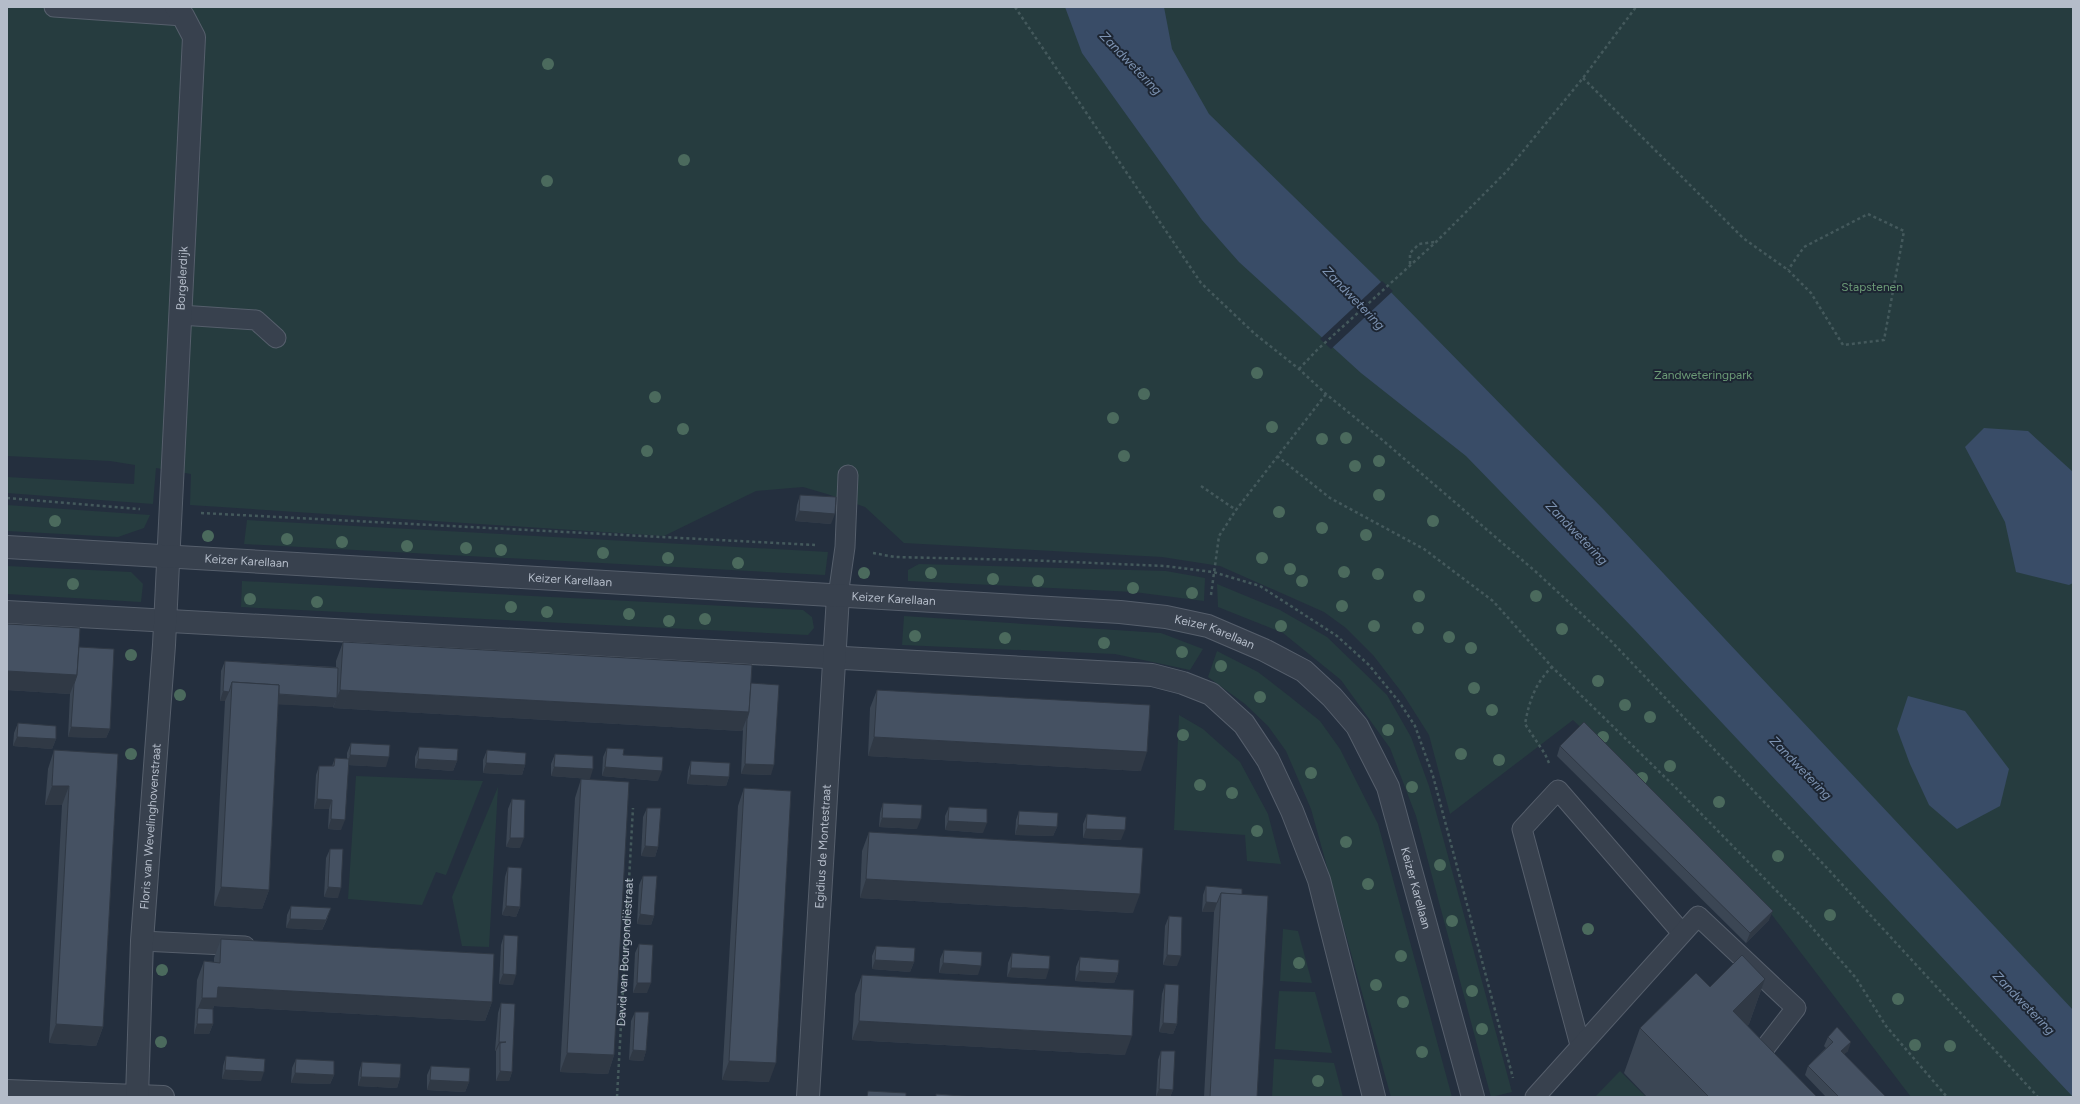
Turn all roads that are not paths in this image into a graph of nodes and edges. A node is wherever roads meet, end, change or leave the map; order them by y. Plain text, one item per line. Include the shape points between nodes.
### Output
1 (54, 7) edge
2 (179, 11) edge
3 (180, 315) junction
4 (276, 338) dead end
5 (848, 474) dead end
6 (7, 546) edge
7 (169, 555) junction
8 (838, 596) junction
9 (7, 612) edge
10 (166, 622) junction
11 (834, 657) junction
12 (1682, 933) junction
13 (142, 941) junction
14 (261, 946) edge
15 (1580, 1045) junction
16 (7, 1091) edge
17 (137, 1096) edge
18 (164, 1097) edge
19 (808, 1097) edge
20 (1374, 1097) edge
21 (1473, 1097) edge
22 (1535, 1097) edge
23 (1782, 1097) edge

1 - 2 lane
2 - 3 street, Borgelerdijk via 194,37
3 - 4 lane via 256,320
3 - 7 street, Borgelerdijk
5 - 8 lane via 845,547
6 - 7 street, Keizer Karellaan
7 - 8 street, Keizer Karellaan
7 - 10 street, Floris van Wevelinghovenstraat
8 - 11 street, Egidius de Montestraat
8 - 21 street, Keizer Karellaan via 1120,612 1166,617 1208,626 1264,650 1304,671 1332,697 1356,726 1388,787
9 - 10 street
10 - 11 street
10 - 13 street, Floris van Wevelinghovenstraat
11 - 19 street, Egidius de Montestraat
11 - 20 street via 1152,675 1211,694 1244,724 1268,760 1292,811 1319,880
12 - 15 lane
12 - 15 lane via 1558,790 1522,829
12 - 23 lane via 1698,916 1796,1008 1751,1066
13 - 14 lane
13 - 17 street, Floris van Wevelinghovenstraat
15 - 22 lane
16 - 17 street
17 - 18 street

